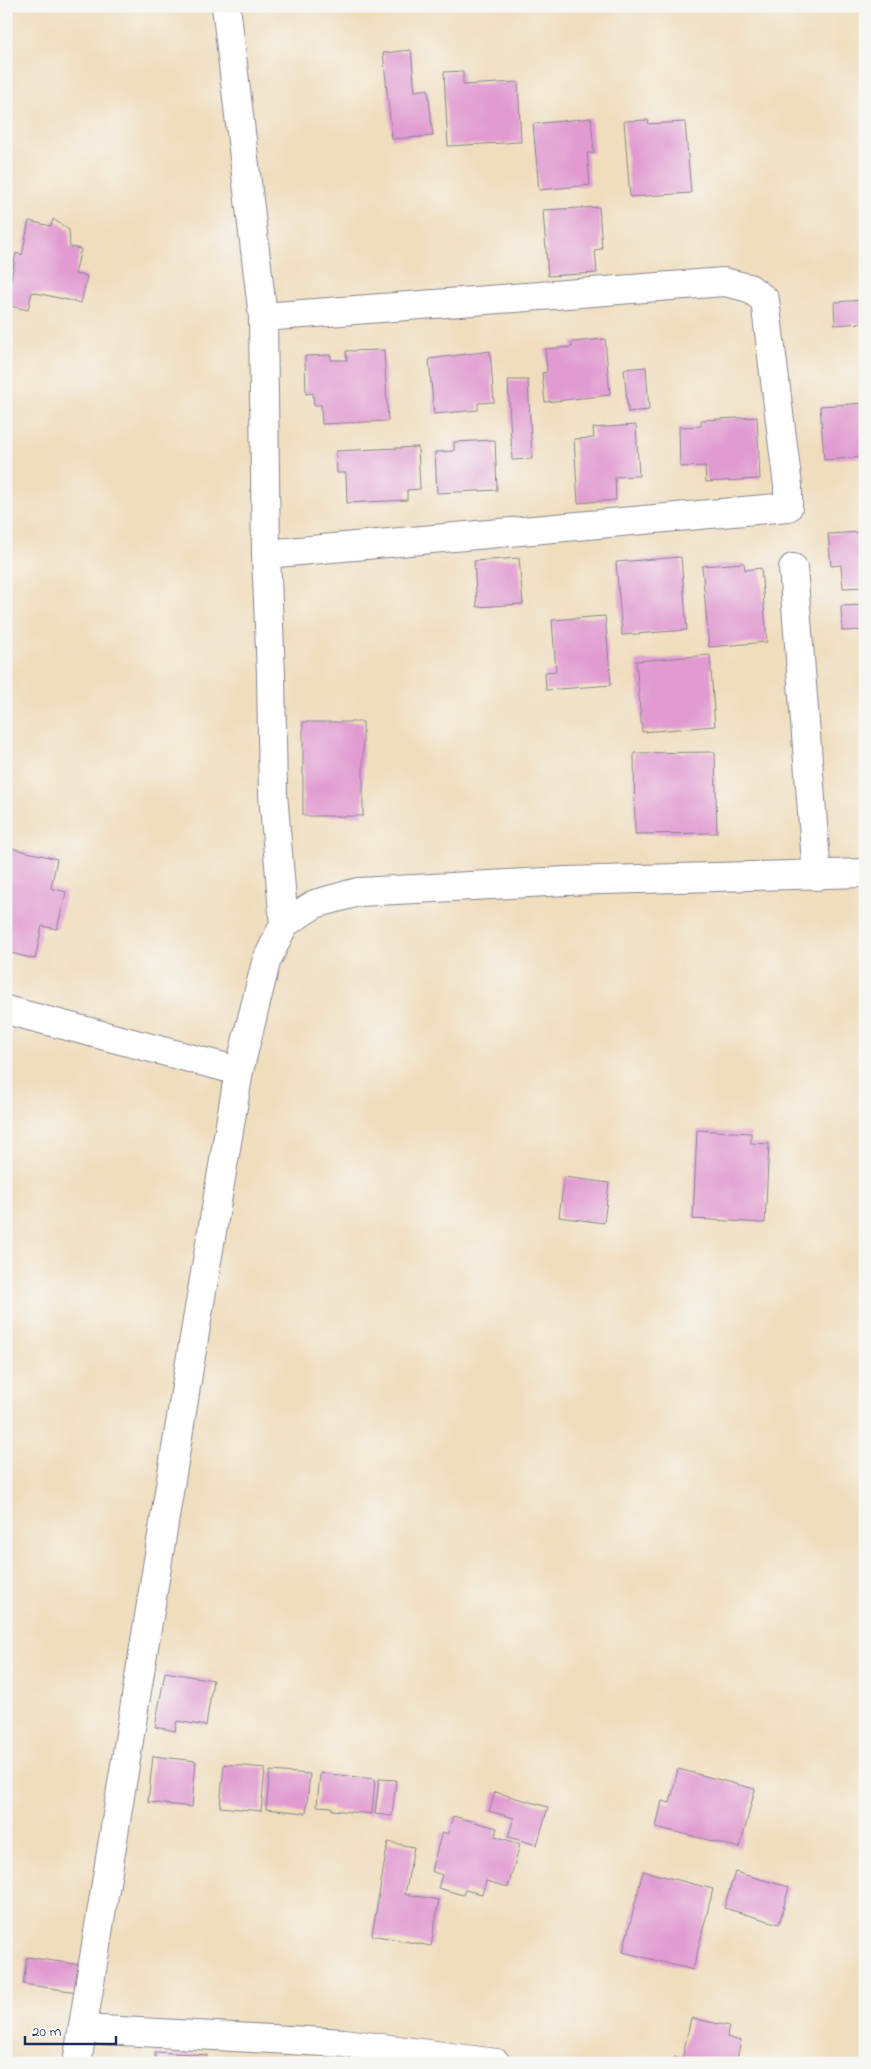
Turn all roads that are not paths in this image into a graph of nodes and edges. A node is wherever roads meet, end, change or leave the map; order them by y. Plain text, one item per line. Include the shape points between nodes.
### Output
1 (226, 6) edge
2 (263, 317) junction
3 (266, 554) junction
4 (793, 568) dead end
5 (865, 873) edge
6 (817, 876) junction
7 (284, 924) junction
8 (6, 1010) edge
9 (239, 1071) junction
10 (83, 2029) junction
11 (77, 2063) edge
12 (496, 2063) edge

1 - 2 street
2 - 3 street
2 - 3 street via 724,282 749,288 765,300 788,486 788,507
3 - 7 street via 273,794
4 - 6 street
5 - 6 street
6 - 7 street via 566,881 358,892 315,904
7 - 9 street via 266,962
8 - 9 street
9 - 10 street via 188,1368
10 - 11 street
10 - 12 street via 344,2043

